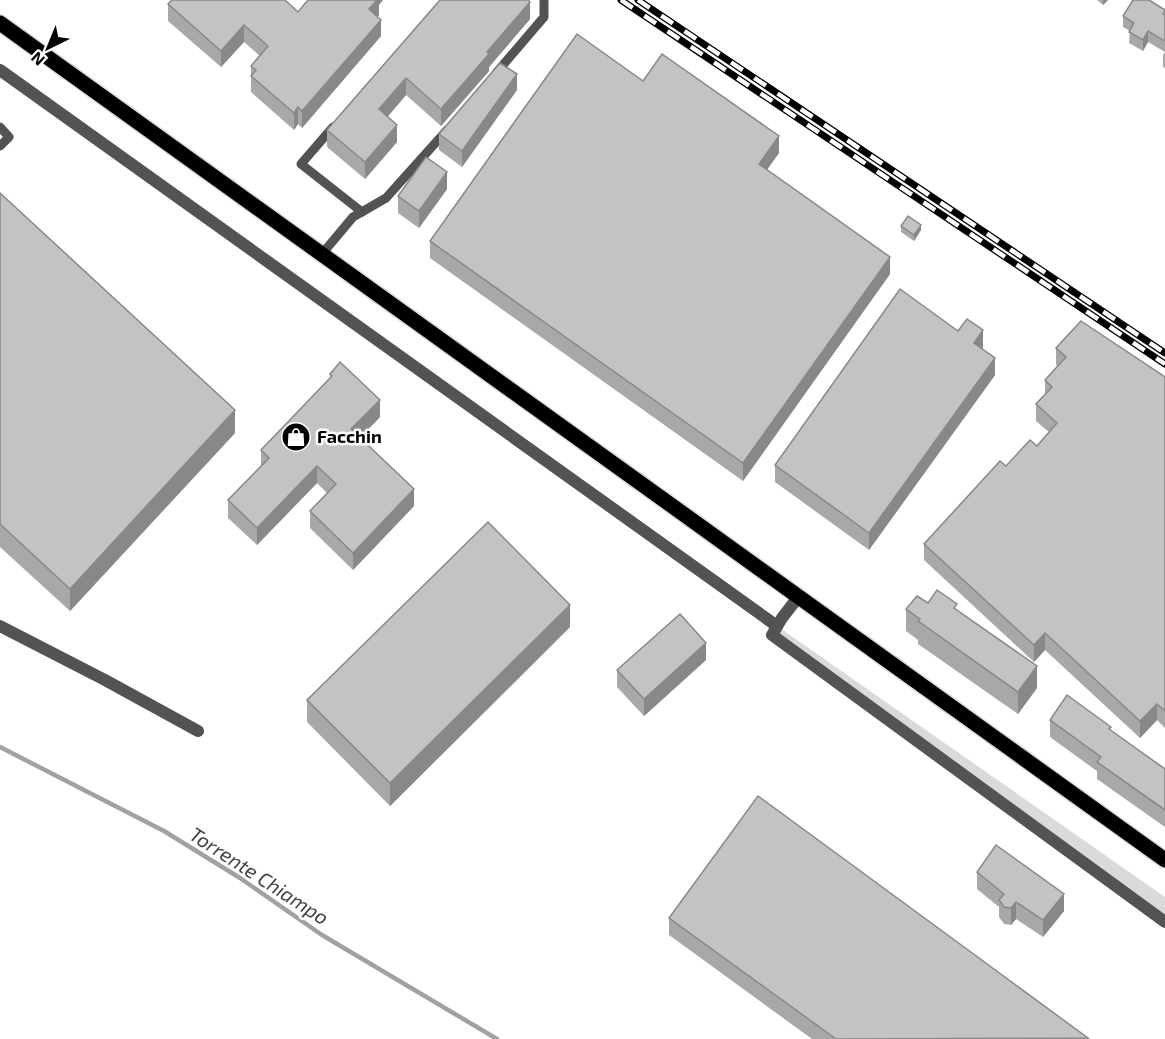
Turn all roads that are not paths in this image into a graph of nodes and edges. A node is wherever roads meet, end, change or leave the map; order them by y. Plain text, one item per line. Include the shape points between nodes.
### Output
1 (544, 0) edge
2 (0, 23) edge
3 (0, 70) edge
4 (492, 79) edge
5 (339, 121) edge
6 (454, 122) edge
7 (0, 128) edge
8 (0, 146) edge
9 (363, 212) junction
10 (322, 254) junction
11 (799, 596) junction
12 (0, 626) edge
13 (777, 626) junction
14 (198, 731) dead end
15 (1165, 860) edge
16 (1165, 922) edge

1 - 4 lane via 544,16
2 - 10 main road
3 - 13 street
5 - 9 lane via 302,164
6 - 9 lane via 386,198
7 - 8 lane via 9,137
9 - 10 lane via 353,217
10 - 11 main road
11 - 13 street
11 - 15 main road
12 - 14 street
13 - 16 street via 772,635

